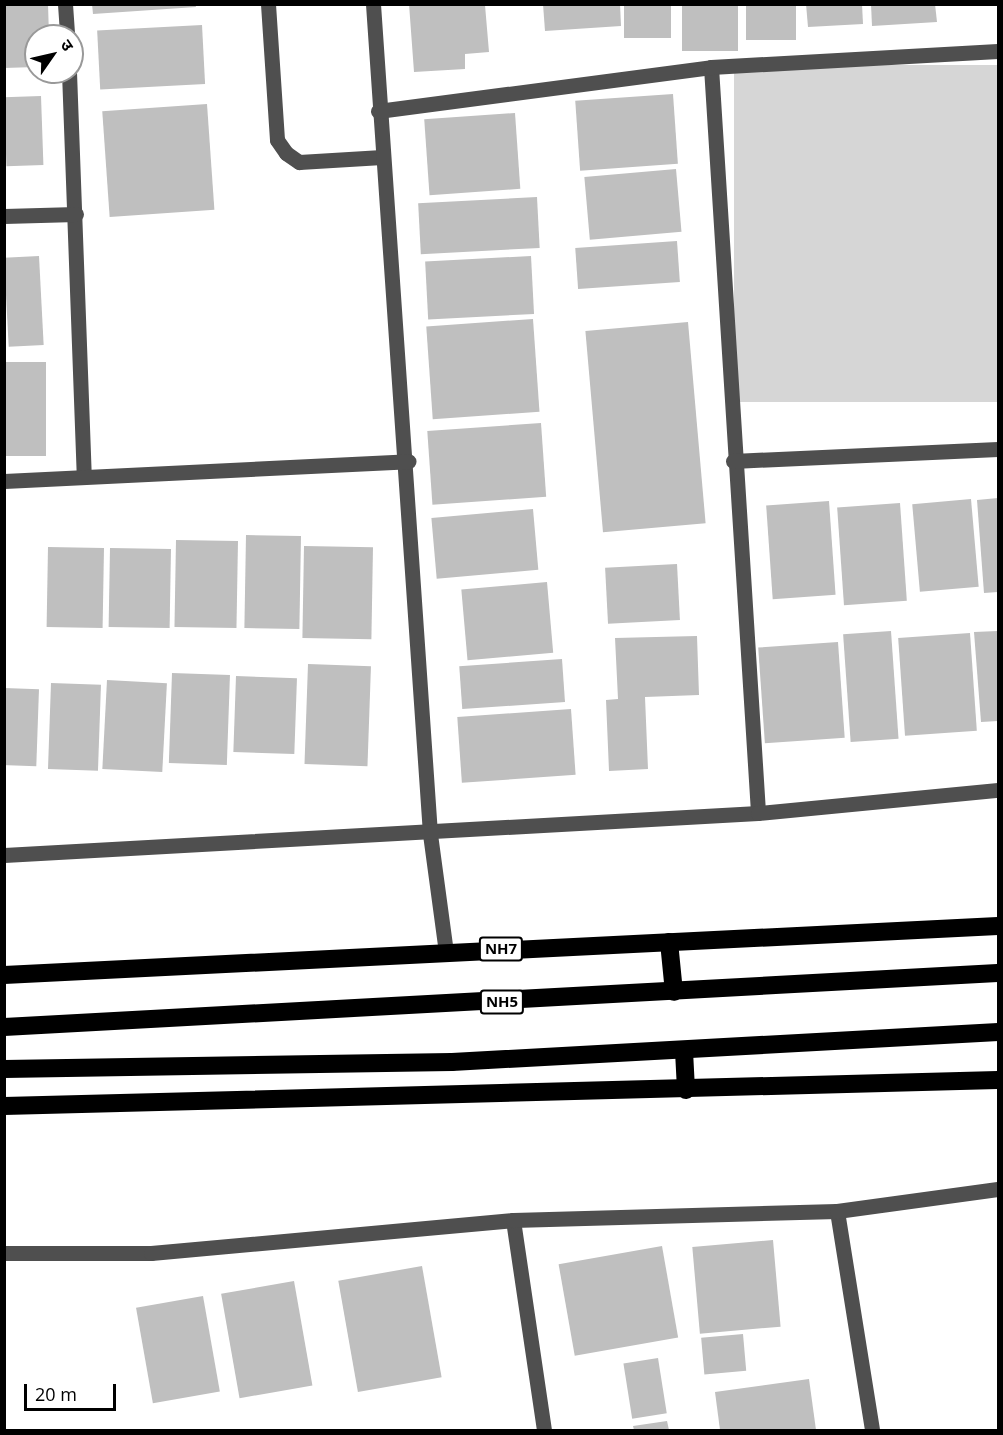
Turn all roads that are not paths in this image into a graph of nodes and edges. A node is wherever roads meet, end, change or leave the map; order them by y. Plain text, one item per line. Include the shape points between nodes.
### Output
1 (65, 4) edge
2 (268, 4) edge
3 (373, 4) edge
4 (66, 24) edge
5 (999, 51) edge
6 (711, 67) junction
7 (70, 84) edge
8 (378, 111) junction
9 (382, 157) junction
10 (76, 214) junction
11 (4, 216) edge
12 (999, 449) edge
13 (409, 461) junction
14 (733, 461) junction
15 (84, 477) junction
16 (4, 481) edge
17 (999, 790) edge
18 (758, 813) junction
19 (430, 834) junction
20 (4, 855) edge
21 (999, 926) edge
22 (669, 942) junction
23 (446, 952) junction
24 (999, 973) edge
25 (4, 975) edge
26 (674, 992) junction
27 (4, 1027) edge
28 (999, 1032) edge
29 (684, 1052) junction
30 (4, 1069) edge
31 (999, 1080) edge
32 (686, 1090) junction
33 (4, 1106) edge
34 (999, 1189) edge
35 (837, 1211) junction
36 (513, 1220) junction
37 (4, 1253) edge
38 (544, 1431) edge
39 (872, 1431) edge

1 - 4 street
2 - 9 street via 277,140 286,153 299,162
3 - 8 street
5 - 6 street
6 - 8 street
6 - 14 street
7 - 10 street
8 - 9 street
9 - 13 street
10 - 11 street
10 - 15 street
12 - 14 street
13 - 15 street
13 - 19 street
14 - 18 street
15 - 16 street
17 - 18 street
18 - 19 street
19 - 20 street
19 - 23 street
21 - 22 highway, NH7
22 - 23 highway, NH7
22 - 26 highway
23 - 25 highway, NH7
24 - 26 highway, NH5
26 - 27 highway, NH5
28 - 29 highway
29 - 30 highway via 452,1062
29 - 32 highway
31 - 32 highway
32 - 33 highway
34 - 35 street
35 - 36 street
35 - 39 street
36 - 37 street via 151,1252
36 - 38 street

